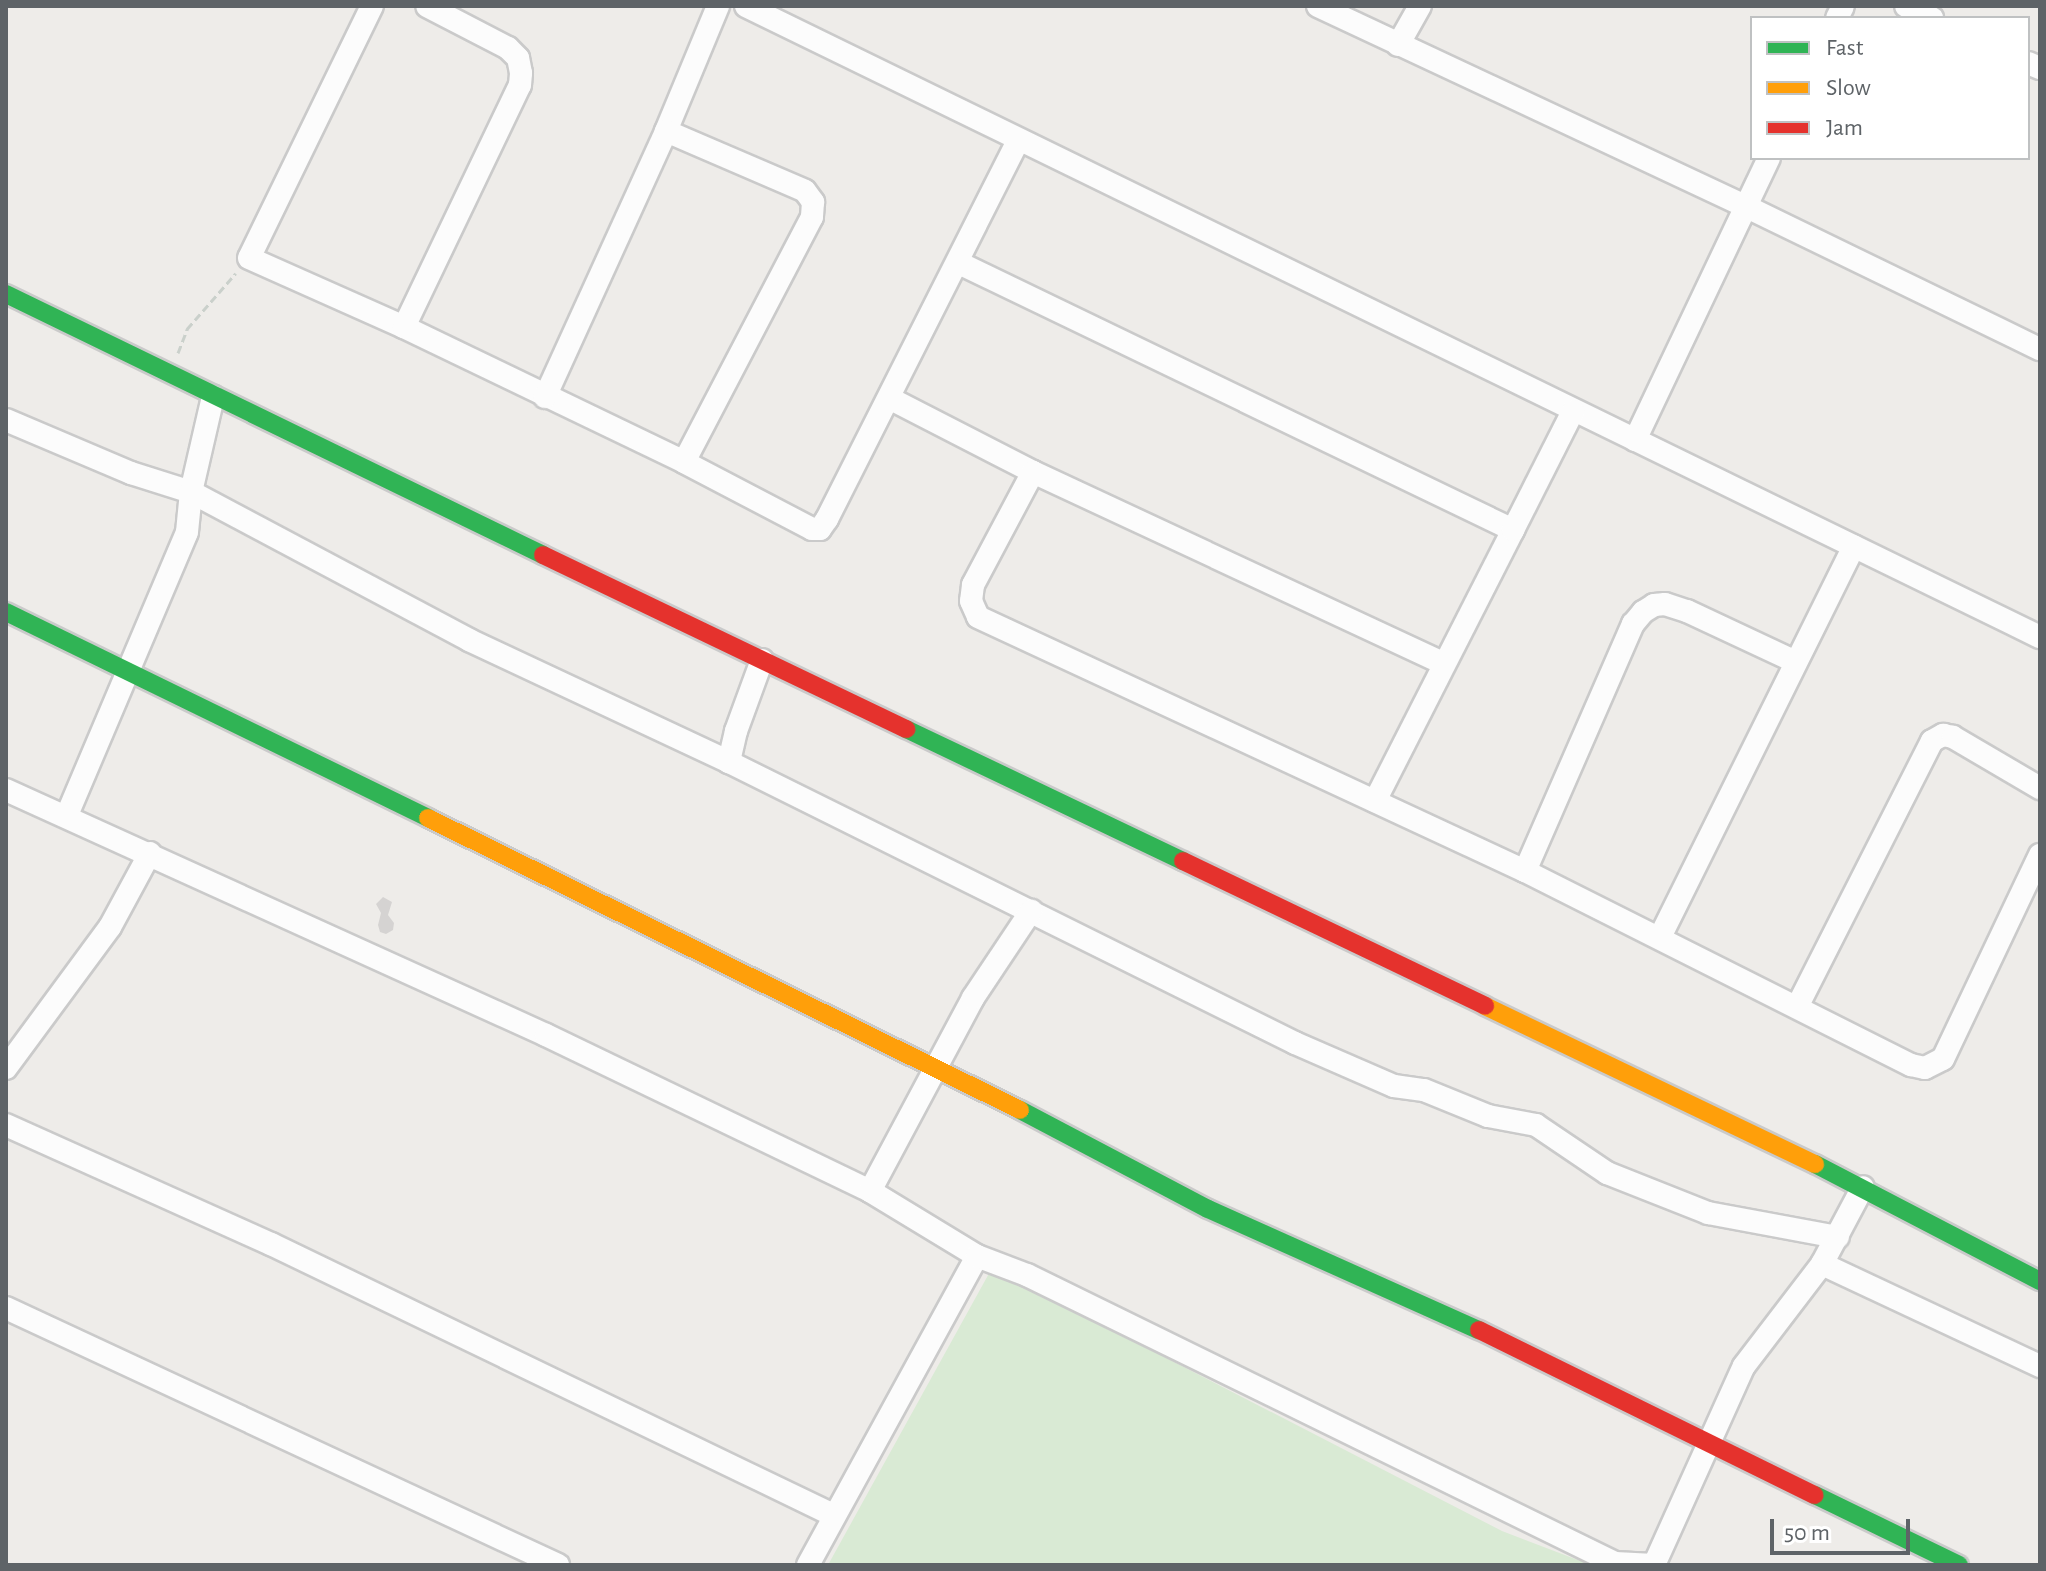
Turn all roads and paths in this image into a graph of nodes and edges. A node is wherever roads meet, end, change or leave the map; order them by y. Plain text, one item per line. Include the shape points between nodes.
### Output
1 (372, 6) edge
2 (427, 6) edge
3 (718, 6) edge
4 (746, 6) edge
5 (1318, 6) edge
6 (1420, 6) edge
7 (1906, 6) edge
8 (1928, 16) edge
9 (1398, 45) junction
10 (666, 131) junction
11 (1018, 141) junction
12 (1768, 160) edge
13 (1745, 206) junction
14 (249, 258) junction
15 (959, 263) junction
16 (6, 294) edge
17 (404, 327) junction
18 (2040, 349) edge
19 (169, 375) junction
20 (213, 397) junction
21 (545, 397) junction
22 (889, 398) junction
23 (1573, 411) junction
24 (6, 420) edge
25 (1635, 440) junction
26 (684, 462) junction
27 (1033, 472) junction
28 (191, 492) junction
29 (1513, 530) junction
30 (1854, 547) junction
31 (6, 612) edge
32 (2040, 637) edge
33 (762, 660) junction
34 (1796, 662) junction
35 (1443, 663) junction
36 (125, 672) junction
37 (729, 762) junction
38 (2040, 788) edge
39 (6, 790) edge
40 (1375, 801) junction
41 (67, 815) junction
42 (150, 853) junction
43 (2040, 855) edge
44 (1525, 871) junction
45 (1031, 911) junction
46 (1660, 937) junction
47 (1797, 1007) junction
48 (936, 1066) junction
49 (6, 1068) edge
50 (6, 1125) edge
51 (1863, 1187) junction
52 (870, 1191) junction
53 (1838, 1237) junction
54 (977, 1256) junction
55 (1822, 1264) junction
56 (2040, 1281) edge
57 (6, 1308) edge
58 (2040, 1366) edge
59 (1712, 1440) junction
60 (833, 1515) junction
61 (558, 1565) edge
62 (808, 1565) edge
63 (1959, 1565) edge

1 - 14 street
2 - 17 street via 508,48 518,58 521,73 520,85
3 - 10 street
4 - 11 street
5 - 9 street
6 - 9 street
7 - 8 street
9 - 13 street
10 - 21 street
10 - 26 street via 805,191 813,208
11 - 15 street
11 - 23 street
12 - 13 street
13 - 18 street
13 - 25 street
14 - 17 street
14 - 19 path via 187,329
15 - 22 street
15 - 29 street
16 - 19 street
17 - 21 street
19 - 20 street
20 - 28 street
20 - 33 street
21 - 26 street
22 - 26 street via 820,529
22 - 27 street
23 - 25 street
23 - 29 street
24 - 28 street via 131,473
25 - 30 street
27 - 35 street
27 - 40 street via 973,585 971,601 978,617
28 - 36 street via 180,550
28 - 37 street via 469,640
29 - 35 street
30 - 32 street
30 - 34 street
31 - 36 street
33 - 37 street
33 - 51 street
34 - 44 street via 1687,611 1665,604 1643,612 1633,624
34 - 46 street
35 - 40 street
36 - 41 street
36 - 48 street
37 - 45 street
38 - 47 street via 1953,737 1932,741
39 - 41 street
40 - 44 street
41 - 42 street
42 - 49 street via 110,927
42 - 52 street
43 - 47 street via 1936,1065 1911,1065
44 - 46 street
45 - 48 street
45 - 53 street via 1295,1043 1394,1086 1439,1094 1488,1116 1536,1125 1607,1173 1708,1213
46 - 47 street
48 - 52 street
48 - 59 street via 1208,1209 1458,1319
50 - 60 street via 286,1250
51 - 53 street
51 - 56 street
52 - 54 street
53 - 55 street
54 - 59 street via 1027,1275 1615,1563 1654,1565
54 - 60 street
55 - 58 street
55 - 59 street via 1744,1366
57 - 61 street
59 - 63 street
60 - 62 street

